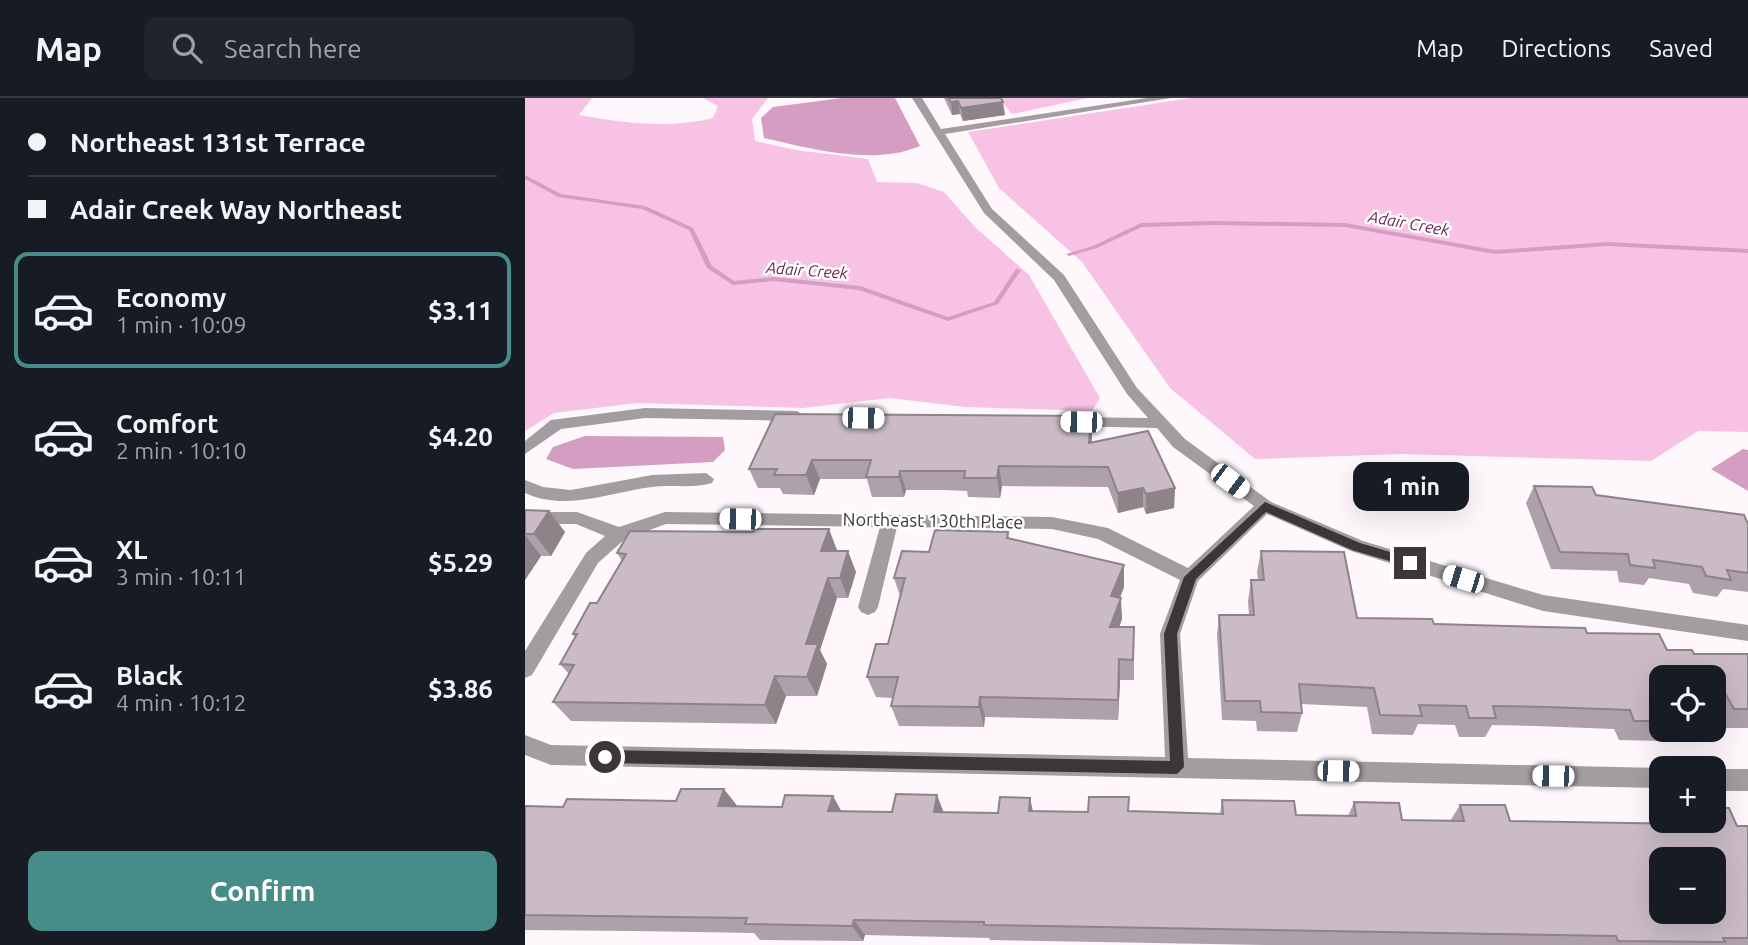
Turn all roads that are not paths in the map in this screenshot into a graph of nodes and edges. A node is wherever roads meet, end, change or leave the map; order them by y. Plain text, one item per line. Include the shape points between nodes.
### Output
1 (917, 98) edge
2 (1166, 98) edge
3 (938, 132) junction
4 (809, 416) edge
5 (1054, 421) edge
6 (1161, 423) junction
7 (525, 449) edge
8 (706, 479) dead end
9 (525, 486) edge
10 (1265, 506) junction
11 (525, 519) edge
12 (890, 521) junction
13 (619, 534) junction
14 (1190, 577) junction
15 (868, 607) dead end
16 (1748, 633) edge
17 (525, 669) edge
18 (525, 744) edge
19 (1177, 767) junction
20 (1649, 779) edge
21 (1726, 780) edge
22 (1748, 780) edge

1 - 3 street
2 - 3 street
3 - 6 street via 989,211 1059,278 1132,391
4 - 7 street via 645,413 557,424
5 - 6 street
6 - 10 street via 1179,443
8 - 9 street via 651,481 572,495 536,494
10 - 14 street
10 - 16 street via 1357,547 1543,603
11 - 13 street via 577,518
12 - 13 street, Northeast 130th Place via 665,518
12 - 14 street, Northeast 130th Place via 1052,523 1102,533
12 - 15 street
13 - 17 street via 592,558
14 - 19 street via 1170,634
18 - 19 street via 551,755
19 - 20 street
21 - 22 street

